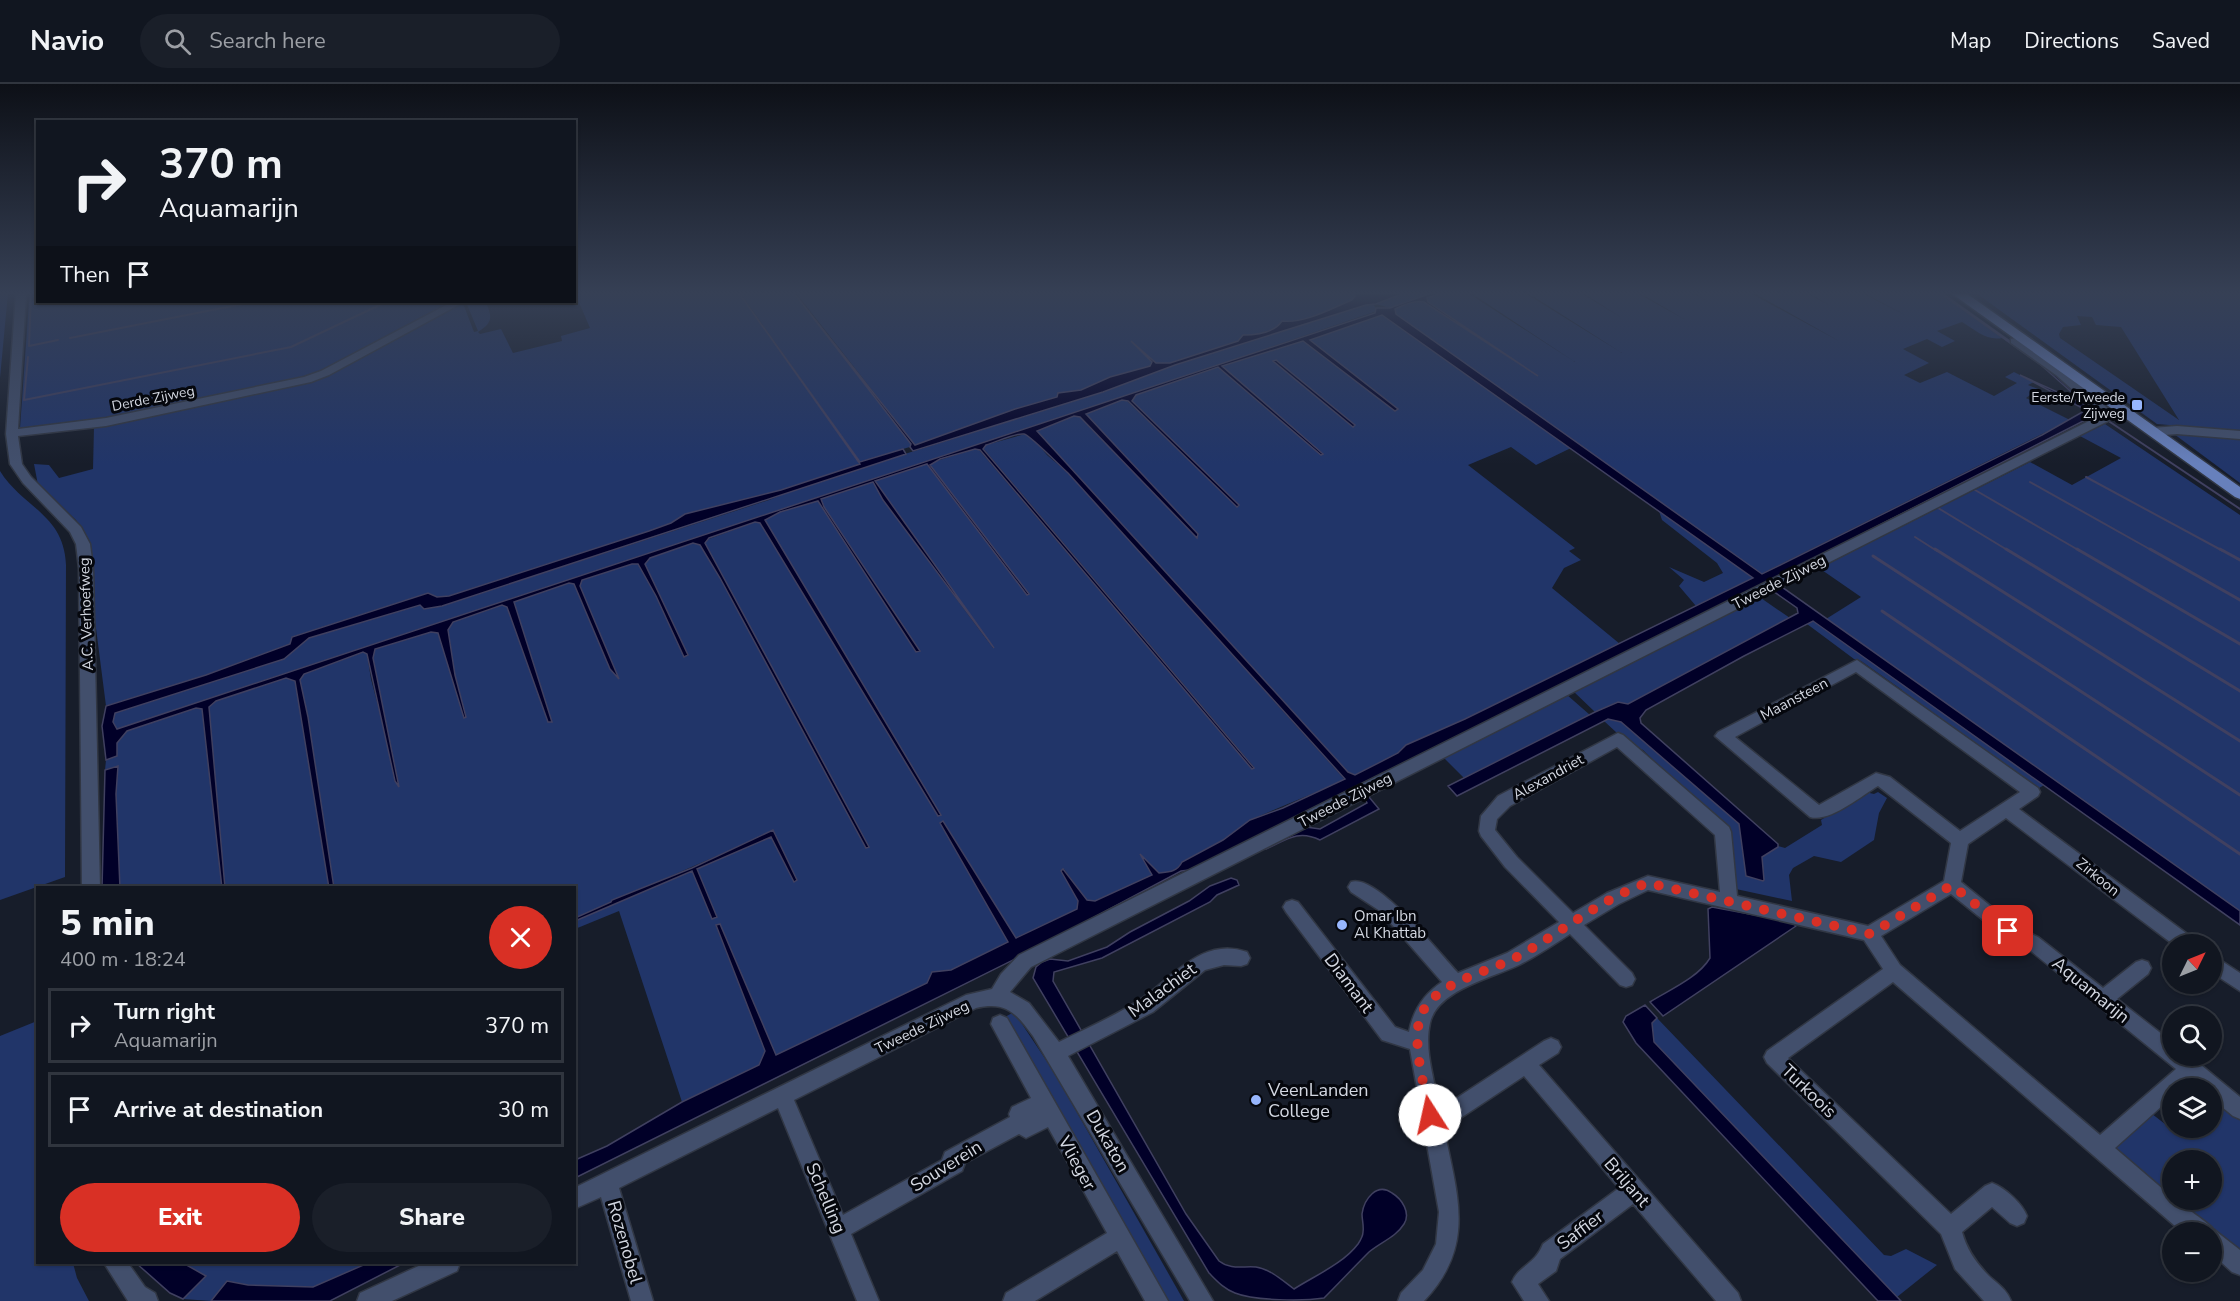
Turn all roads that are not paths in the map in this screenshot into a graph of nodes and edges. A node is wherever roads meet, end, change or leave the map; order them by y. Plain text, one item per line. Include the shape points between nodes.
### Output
1 (17, 350) edge
2 (369, 350) edge
3 (2027, 350) edge
4 (2037, 350) edge
5 (2127, 414) junction
6 (2109, 416) junction
7 (2152, 432) junction
8 (12, 434) junction
9 (2240, 435) edge
10 (2240, 494) edge
11 (2007, 809) junction
12 (1960, 840) junction
13 (1952, 885) junction
14 (91, 886) edge
15 (1358, 887) dead end
16 (1729, 901) junction
17 (1292, 907) dead end
18 (1571, 924) junction
19 (1870, 934) junction
20 (2173, 934) edge
21 (1241, 958) dead end
22 (2142, 968) dead end
23 (2222, 970) edge
24 (1894, 971) junction
25 (1626, 979) dead end
26 (2240, 983) edge
27 (1456, 984) junction
28 (998, 996) junction
29 (2103, 999) junction
30 (1000, 1024) dead end
31 (1418, 1043) junction
32 (1071, 1045) junction
33 (2162, 1046) edge
34 (1551, 1047) dead end
35 (1525, 1063) junction
36 (2173, 1066) edge
37 (2188, 1066) edge
38 (782, 1095) junction
39 (1047, 1108) junction
40 (2240, 1109) edge
41 (1430, 1115) junction
42 (2100, 1148) junction
43 (607, 1182) junction
44 (1634, 1190) junction
45 (576, 1198) edge
46 (2017, 1216) dead end
47 (2186, 1222) edge
48 (1950, 1228) junction
49 (839, 1229) junction
50 (1119, 1238) junction
51 (2222, 1248) edge
52 (116, 1264) edge
53 (446, 1264) edge
54 (2240, 1264) edge
55 (147, 1301) edge
56 (368, 1301) edge
57 (642, 1301) edge
58 (868, 1301) edge
59 (1014, 1301) edge
60 (1157, 1301) edge
61 (1202, 1301) edge
62 (1409, 1301) edge
63 (1538, 1301) edge
64 (1730, 1301) edge
65 (2000, 1301) edge

1 - 8 street, A.C. Verhoefweg
2 - 8 street, Derde Zijweg via 308,380 106,422
3 - 6 street
4 - 5 main road
5 - 6 street, Tweede Zijweg
5 - 7 main road
6 - 28 street, Tweede Zijweg via 1025,961
7 - 9 street
7 - 10 main road
8 - 14 street, A.C. Verhoefweg via 16,464 76,530 82,544 86,568
11 - 12 street, Maansteen
11 - 12 street, Maansteen via 2032,792 1857,665 1724,736 1816,812 1876,779 1884,781
11 - 20 street, Zirkoon
12 - 13 street
13 - 19 street
13 - 29 street, Aquamarijn
15 - 27 street via 1386,906
16 - 18 street via 1648,883 1625,891
16 - 18 street, Alexandriet via 1723,832 1618,739 1504,801 1489,816 1487,831
16 - 19 street
17 - 31 street, Diamant via 1389,1034
18 - 25 street, Alexandriet
18 - 27 street via 1513,958
19 - 24 street
21 - 32 street, Malachiet via 1213,957 1195,965 1148,1005
22 - 29 street
23 - 26 street
24 - 42 street
24 - 48 street, Turkoois via 1774,1057
27 - 31 street via 1423,1011
28 - 32 street, Dukaton via 1021,1007
28 - 38 street, Tweede Zijweg via 973,1001
29 - 33 street, Aquamarijn
30 - 39 street, Vlieger
31 - 41 street
32 - 61 street, Dukaton
34 - 35 street
35 - 41 street via 1449,1114
35 - 44 street, Briljant
36 - 42 street
37 - 40 street, Aquamarijn
38 - 43 street, Tweede Zijweg
38 - 49 street, Schelling
39 - 49 street, Souverein via 1019,1114 1023,1121 952,1159 955,1164
39 - 50 street, Vlieger
41 - 62 street via 1449,1212 1447,1245 1431,1278
42 - 47 street
43 - 45 street, Tweede Zijweg
43 - 57 street, Rozenobel
44 - 63 street, Saffier via 1551,1251 1548,1263 1523,1282
44 - 64 street, Briljant
46 - 48 street via 1992,1193
48 - 65 street via 1962,1264
49 - 58 street, Schelling
50 - 59 street
50 - 60 street, Vlieger
51 - 54 street
52 - 55 street via 137,1295
53 - 56 street

